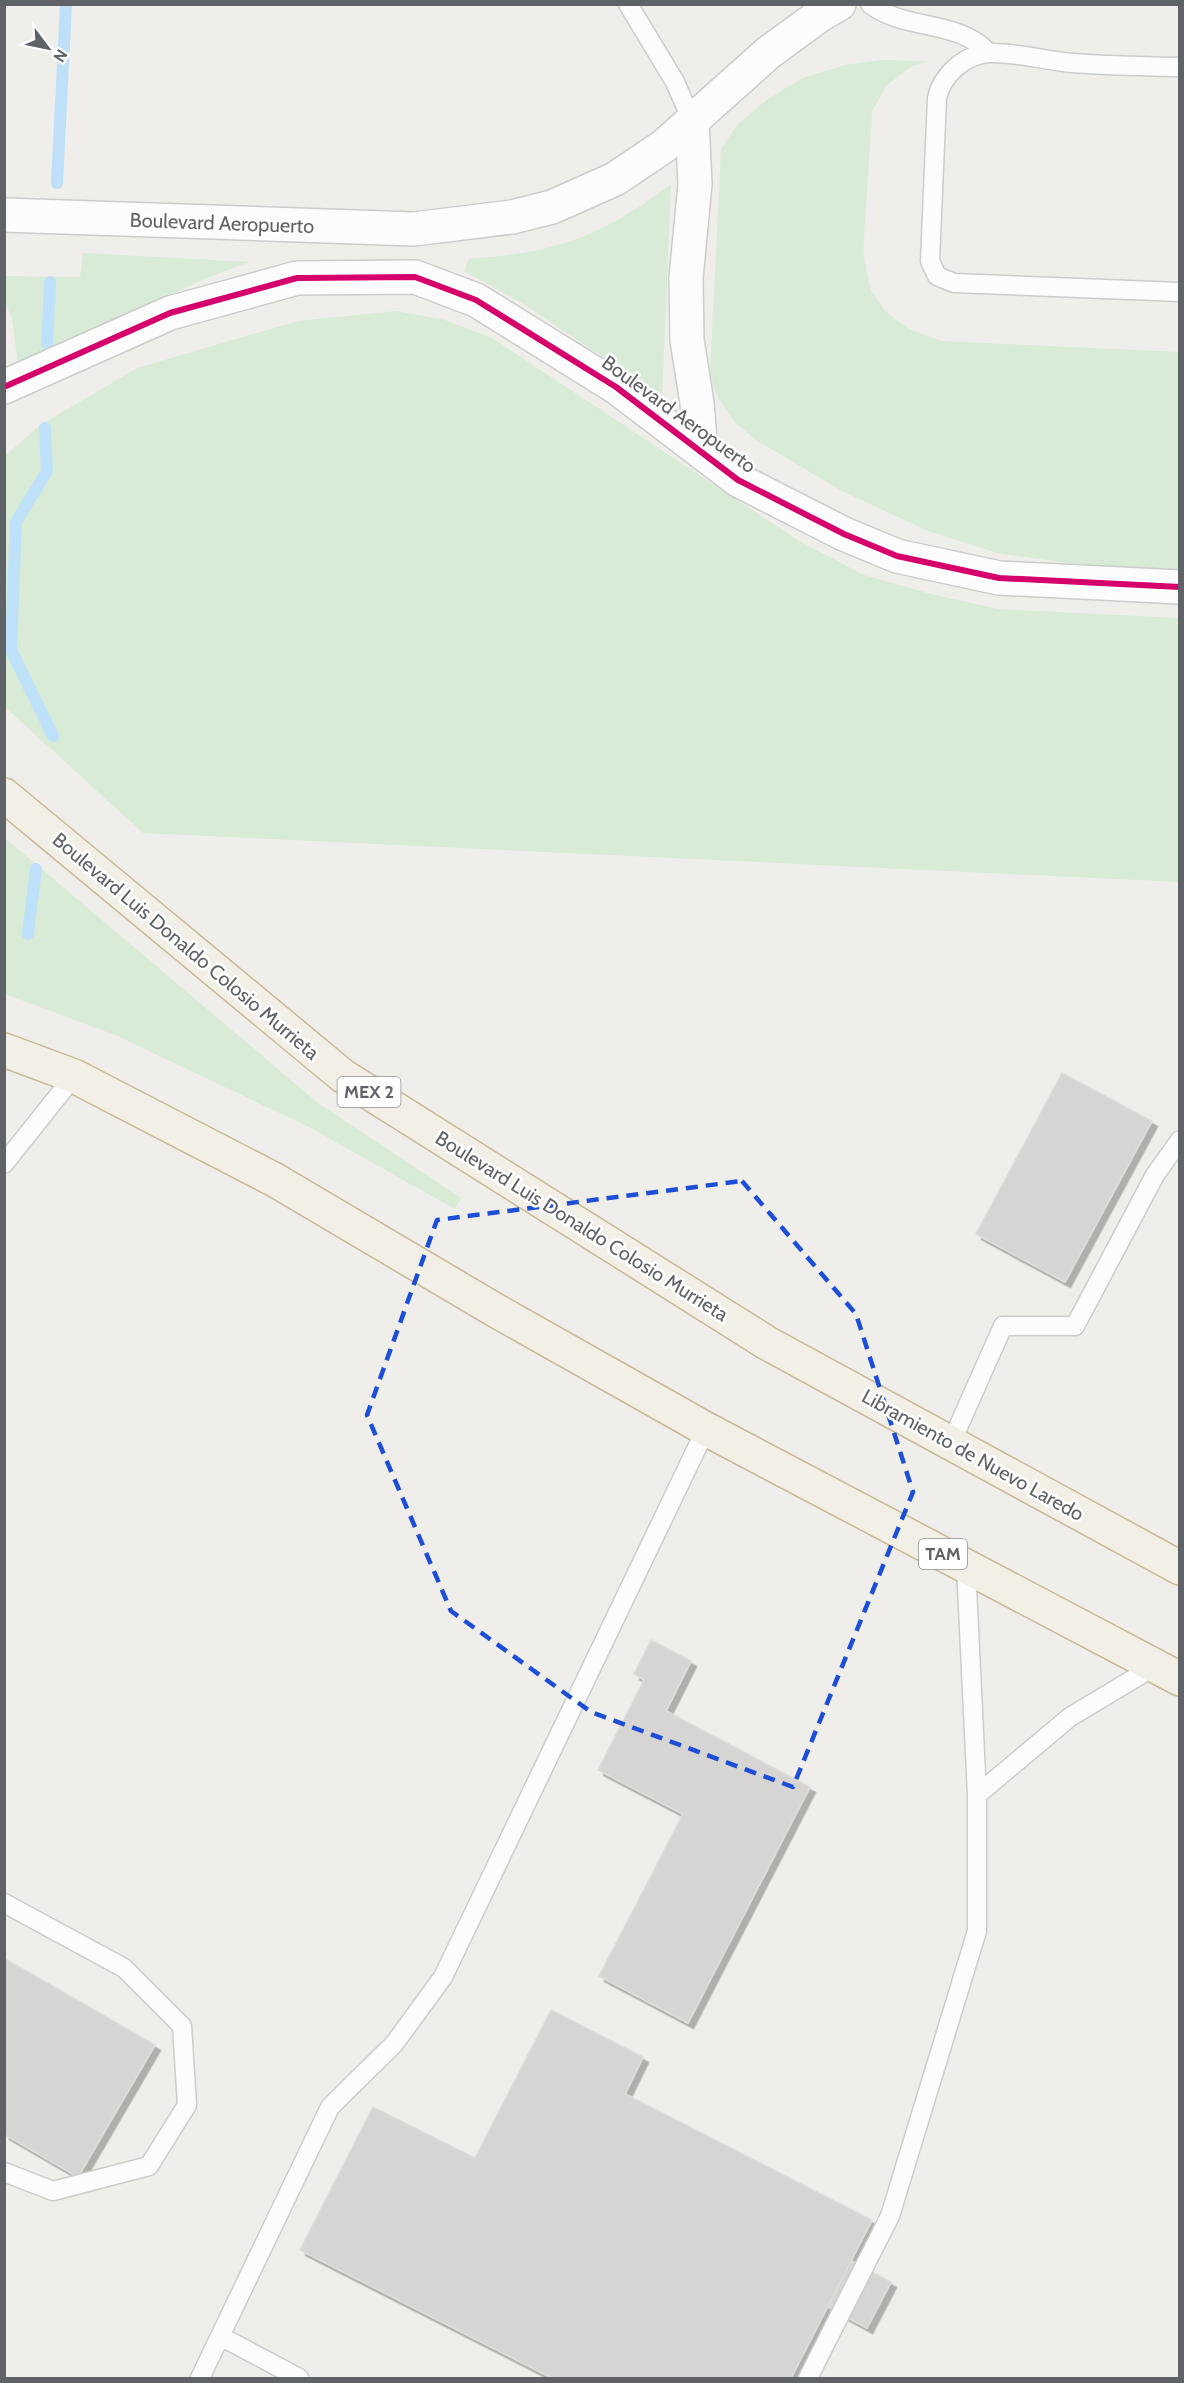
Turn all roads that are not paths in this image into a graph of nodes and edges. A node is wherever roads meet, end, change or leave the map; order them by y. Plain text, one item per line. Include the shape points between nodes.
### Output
1 (628, 4) edge
2 (870, 4) edge
3 (829, 8) edge
4 (989, 53) junction
5 (1179, 67) edge
6 (692, 122) junction
7 (4, 215) edge
8 (1179, 292) edge
9 (4, 387) edge
10 (701, 452) junction
11 (1179, 587) edge
12 (4, 795) edge
13 (4, 1050) edge
14 (74, 1076) junction
15 (1179, 1140) edge
16 (4, 1164) edge
17 (767, 1343) joint
18 (706, 1429) junction
19 (951, 1443) junction
20 (966, 1566) junction
21 (1179, 1568) edge
22 (1167, 1672) edge
23 (977, 1795) junction
24 (4, 1903) edge
25 (4, 2172) edge
26 (220, 2336) junction
27 (200, 2379) edge
28 (299, 2379) edge
29 (808, 2379) edge

1 - 6 lane via 675,82
2 - 4 lane via 887,15 966,35
3 - 6 street, Boulevard Aeropuerto via 768,53
4 - 5 lane via 1072,63
4 - 8 lane via 957,67 940,87 930,261 937,276 954,283
6 - 7 street, Boulevard Aeropuerto via 615,179 552,207 512,217 414,229
6 - 10 street via 695,184 686,278 687,330
9 - 10 street, Boulevard Aeropuerto via 170,313 286,280 415,277 476,300 616,387
10 - 11 street, Boulevard Aeropuerto via 738,480 844,534 897,556 999,578
12 - 17 highway, Boulevard Luis Donaldo Colosio Murrieta / MEX 2 via 343,1076
13 - 14 highway
14 - 16 lane
14 - 18 highway via 275,1180
15 - 19 lane via 1155,1175 1075,1326 1003,1326
17 - 19 highway, Libramiento de Nuevo Laredo
18 - 20 highway, TAM
18 - 26 lane via 443,1977 394,2044 330,2107
19 - 21 highway, Libramiento de Nuevo Laredo
20 - 22 highway, TAM
20 - 23 lane
22 - 23 lane via 1070,1717
23 - 29 lane via 977,1931 890,2216
24 - 25 lane via 124,1968 182,2026 187,2105 149,2166 53,2192
26 - 27 lane
26 - 28 lane

